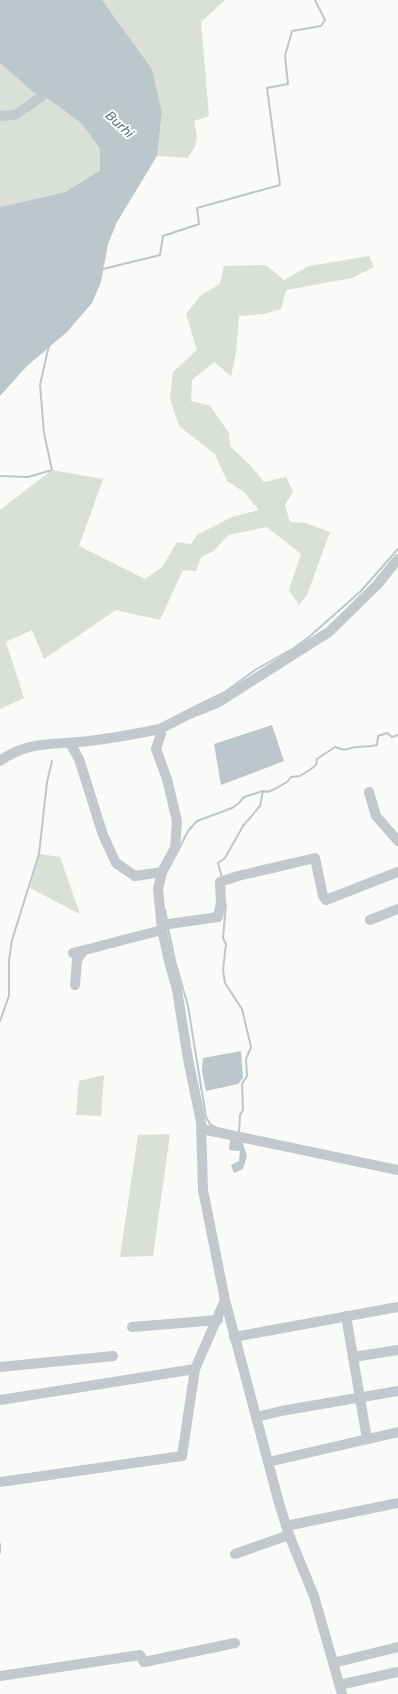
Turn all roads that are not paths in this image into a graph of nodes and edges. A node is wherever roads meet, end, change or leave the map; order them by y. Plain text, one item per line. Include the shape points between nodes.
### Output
1 (42, 97) dead end
2 (0, 116) edge
3 (398, 559) edge
4 (160, 729) junction
5 (70, 743) junction
6 (0, 761) edge
7 (369, 792) dead end
8 (398, 841) edge
9 (162, 872) junction
10 (398, 872) edge
11 (398, 909) edge
12 (370, 920) dead end
13 (162, 927) junction
14 (83, 950) junction
15 (73, 953) dead end
16 (75, 985) dead end
17 (202, 1129) junction
18 (398, 1170) edge
19 (225, 1300) junction
20 (398, 1307) edge
21 (346, 1316) junction
22 (218, 1320) junction
23 (132, 1327) dead end
24 (234, 1337) junction
25 (398, 1350) edge
26 (112, 1356) dead end
27 (353, 1357) junction
28 (0, 1367) edge
29 (195, 1369) junction
30 (398, 1391) edge
31 (360, 1398) junction
32 (0, 1400) edge
33 (256, 1416) junction
34 (398, 1432) edge
35 (367, 1439) junction
36 (268, 1462) junction
37 (0, 1482) edge
38 (398, 1503) edge
39 (288, 1530) junction
40 (235, 1554) dead end
41 (235, 1643) dead end
42 (398, 1647) edge
43 (333, 1663) junction
44 (398, 1672) edge
45 (0, 1676) edge
46 (341, 1690) edge

1 - 2 street via 15,115
3 - 4 street via 377,585 330,632 217,703 188,714
4 - 5 street
4 - 9 street via 156,749 167,779 177,821 175,848
5 - 6 street via 27,746
5 - 9 street via 79,759 103,835 116,863 135,876
7 - 8 street via 376,816
9 - 13 street via 158,889
10 - 13 street via 326,900 315,858 220,882 221,903 218,917
11 - 12 street
13 - 14 street
13 - 17 street via 177,990
14 - 15 street
14 - 16 street via 77,960
17 - 18 street
17 - 19 street via 203,1190
19 - 22 street
19 - 24 street
20 - 21 street
21 - 24 street
21 - 27 street
22 - 23 street
22 - 29 street
24 - 33 street
25 - 27 street
26 - 28 street
27 - 31 street
29 - 32 street
29 - 37 street via 182,1456
30 - 31 street
31 - 33 street
31 - 35 street
33 - 36 street
34 - 35 street
35 - 36 street
36 - 39 street
38 - 39 street
39 - 40 street
39 - 43 street via 314,1596
41 - 45 street via 144,1662 140,1655
42 - 43 street
43 - 46 street
44 - 46 street

